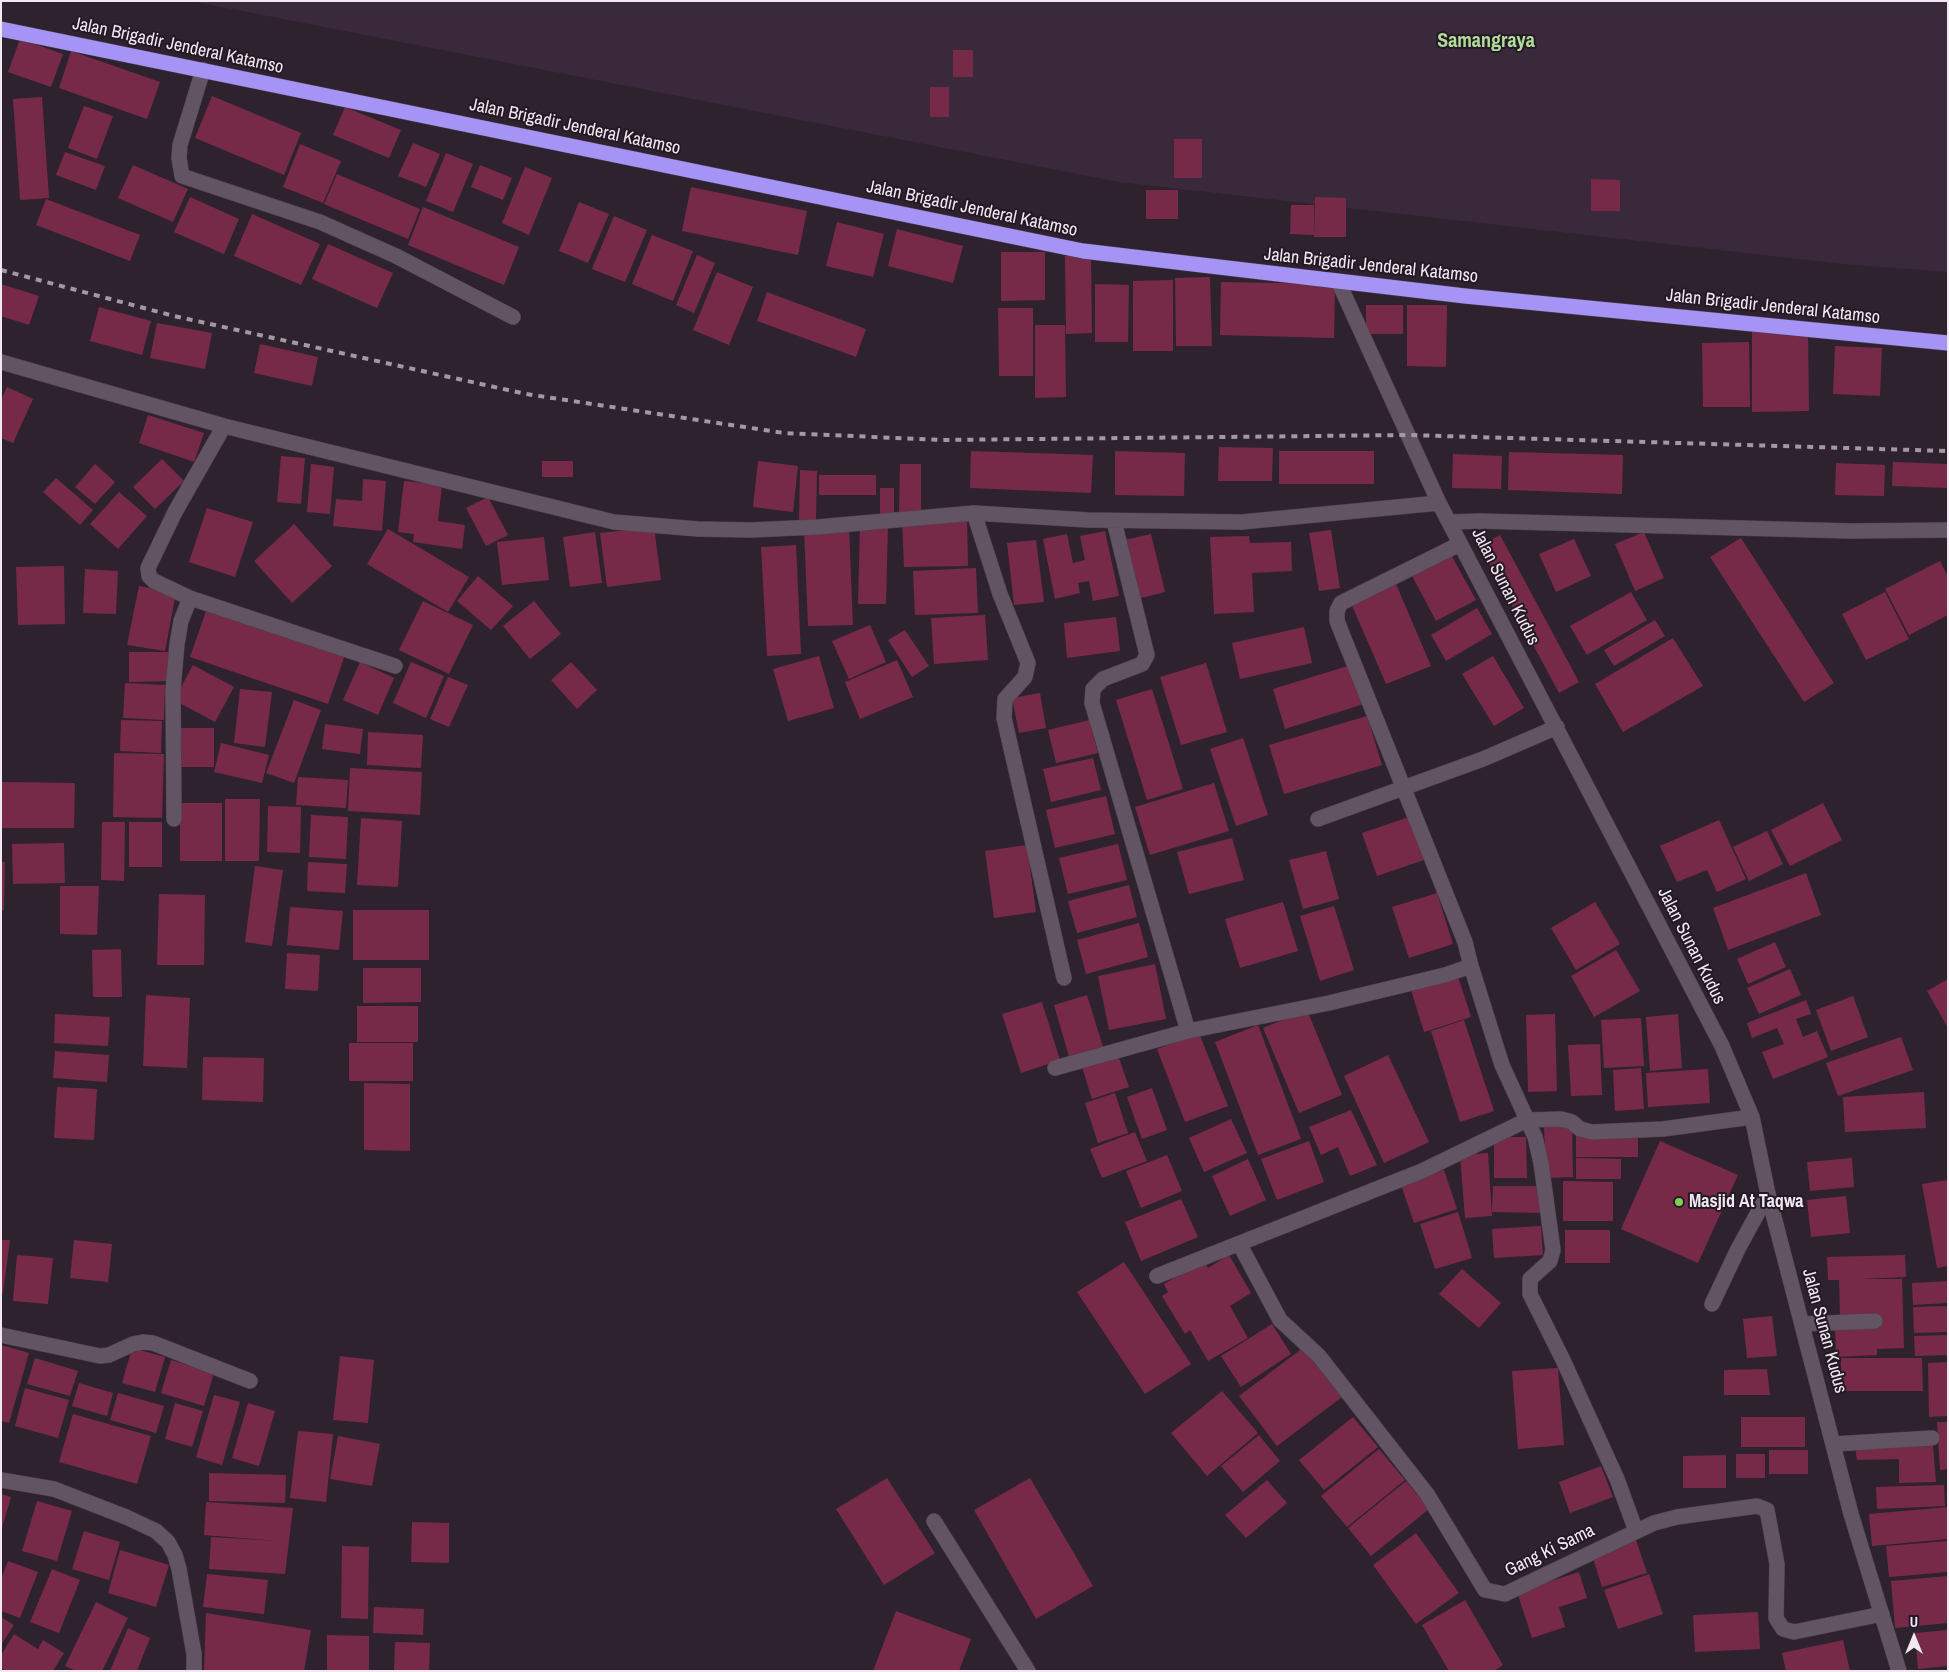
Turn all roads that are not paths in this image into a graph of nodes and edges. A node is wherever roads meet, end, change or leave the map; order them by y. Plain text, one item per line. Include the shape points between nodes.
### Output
1 (1, 29) edge
2 (203, 70) junction
3 (1338, 282) junction
4 (512, 317) dead end
5 (1948, 343) edge
6 (1, 362) edge
7 (224, 426) junction
8 (1439, 503) junction
9 (974, 513) junction
10 (1114, 521) junction
11 (1451, 522) junction
12 (1948, 530) edge
13 (1460, 544) junction
14 (190, 598) junction
15 (395, 666) dead end
16 (1557, 727) junction
17 (1404, 787) junction
18 (174, 819) dead end
19 (1318, 819) dead end
20 (1471, 966) junction
21 (1064, 978) dead end
22 (1188, 1031) junction
23 (1055, 1068) dead end
24 (1752, 1116) junction
25 (1527, 1120) junction
26 (1768, 1194) junction
27 (1240, 1244) junction
28 (1157, 1276) dead end
29 (1712, 1304) dead end
30 (1875, 1321) dead end
31 (1803, 1324) junction
32 (1, 1334) edge
33 (250, 1381) dead end
34 (1932, 1438) dead end
35 (1834, 1444) junction
36 (1, 1480) edge
37 (934, 1521) dead end
38 (1636, 1531) junction
39 (1882, 1614) junction
40 (194, 1671) edge
41 (1028, 1671) edge
42 (1899, 1671) edge

1 - 2 highway, Jalan Brigadir Jenderal Katamso
2 - 3 highway, Jalan Brigadir Jenderal Katamso via 1083,251
2 - 4 street via 180,145 178,158 182,176 320,222 396,256
3 - 5 highway, Jalan Brigadir Jenderal Katamso
3 - 8 street, Jalan Sunan Kudus
6 - 7 street
7 - 9 street via 614,522 750,530
7 - 14 street via 175,512 148,568 154,580
8 - 10 street via 1242,522
8 - 11 street, Jalan Sunan Kudus
9 - 10 street
9 - 21 street via 1000,594 1028,663 1025,677 1005,700 1004,718
10 - 22 street via 1147,655 1142,664 1103,679 1093,688 1092,703
11 - 12 street via 1841,531
11 - 13 street, Jalan Sunan Kudus
13 - 16 street, Jalan Sunan Kudus
13 - 17 street via 1341,603 1337,611 1337,621
14 - 15 street
14 - 18 street via 181,621 173,690
16 - 17 street via 1483,759
16 - 24 street, Jalan Sunan Kudus via 1722,1046
17 - 19 street
17 - 20 street via 1465,942
20 - 22 street via 1330,1003
20 - 25 street via 1502,1065
22 - 23 street
24 - 25 street via 1664,1129 1592,1132 1561,1119
24 - 26 street, Jalan Sunan Kudus
25 - 27 street via 1422,1170
25 - 38 street via 1535,1136 1541,1163 1553,1250 1550,1261 1530,1279 1530,1294 1564,1360 1617,1479
26 - 29 street
26 - 31 street, Jalan Sunan Kudus
27 - 28 street
27 - 38 street, Gang Ki Sama via 1280,1320 1320,1356 1427,1494 1485,1590 1505,1594
30 - 31 street
31 - 35 street, Jalan Sunan Kudus
32 - 33 street via 100,1356 143,1342
34 - 35 street
35 - 39 street, Jalan Sunan Kudus via 1851,1514
36 - 40 street via 54,1489 126,1517 156,1531 168,1542 180,1569
37 - 41 street
38 - 39 street, Gang Ki Sama via 1677,1517 1763,1506 1768,1510 1777,1564 1776,1618 1783,1629 1794,1632
39 - 42 street, Jalan Sunan Kudus

